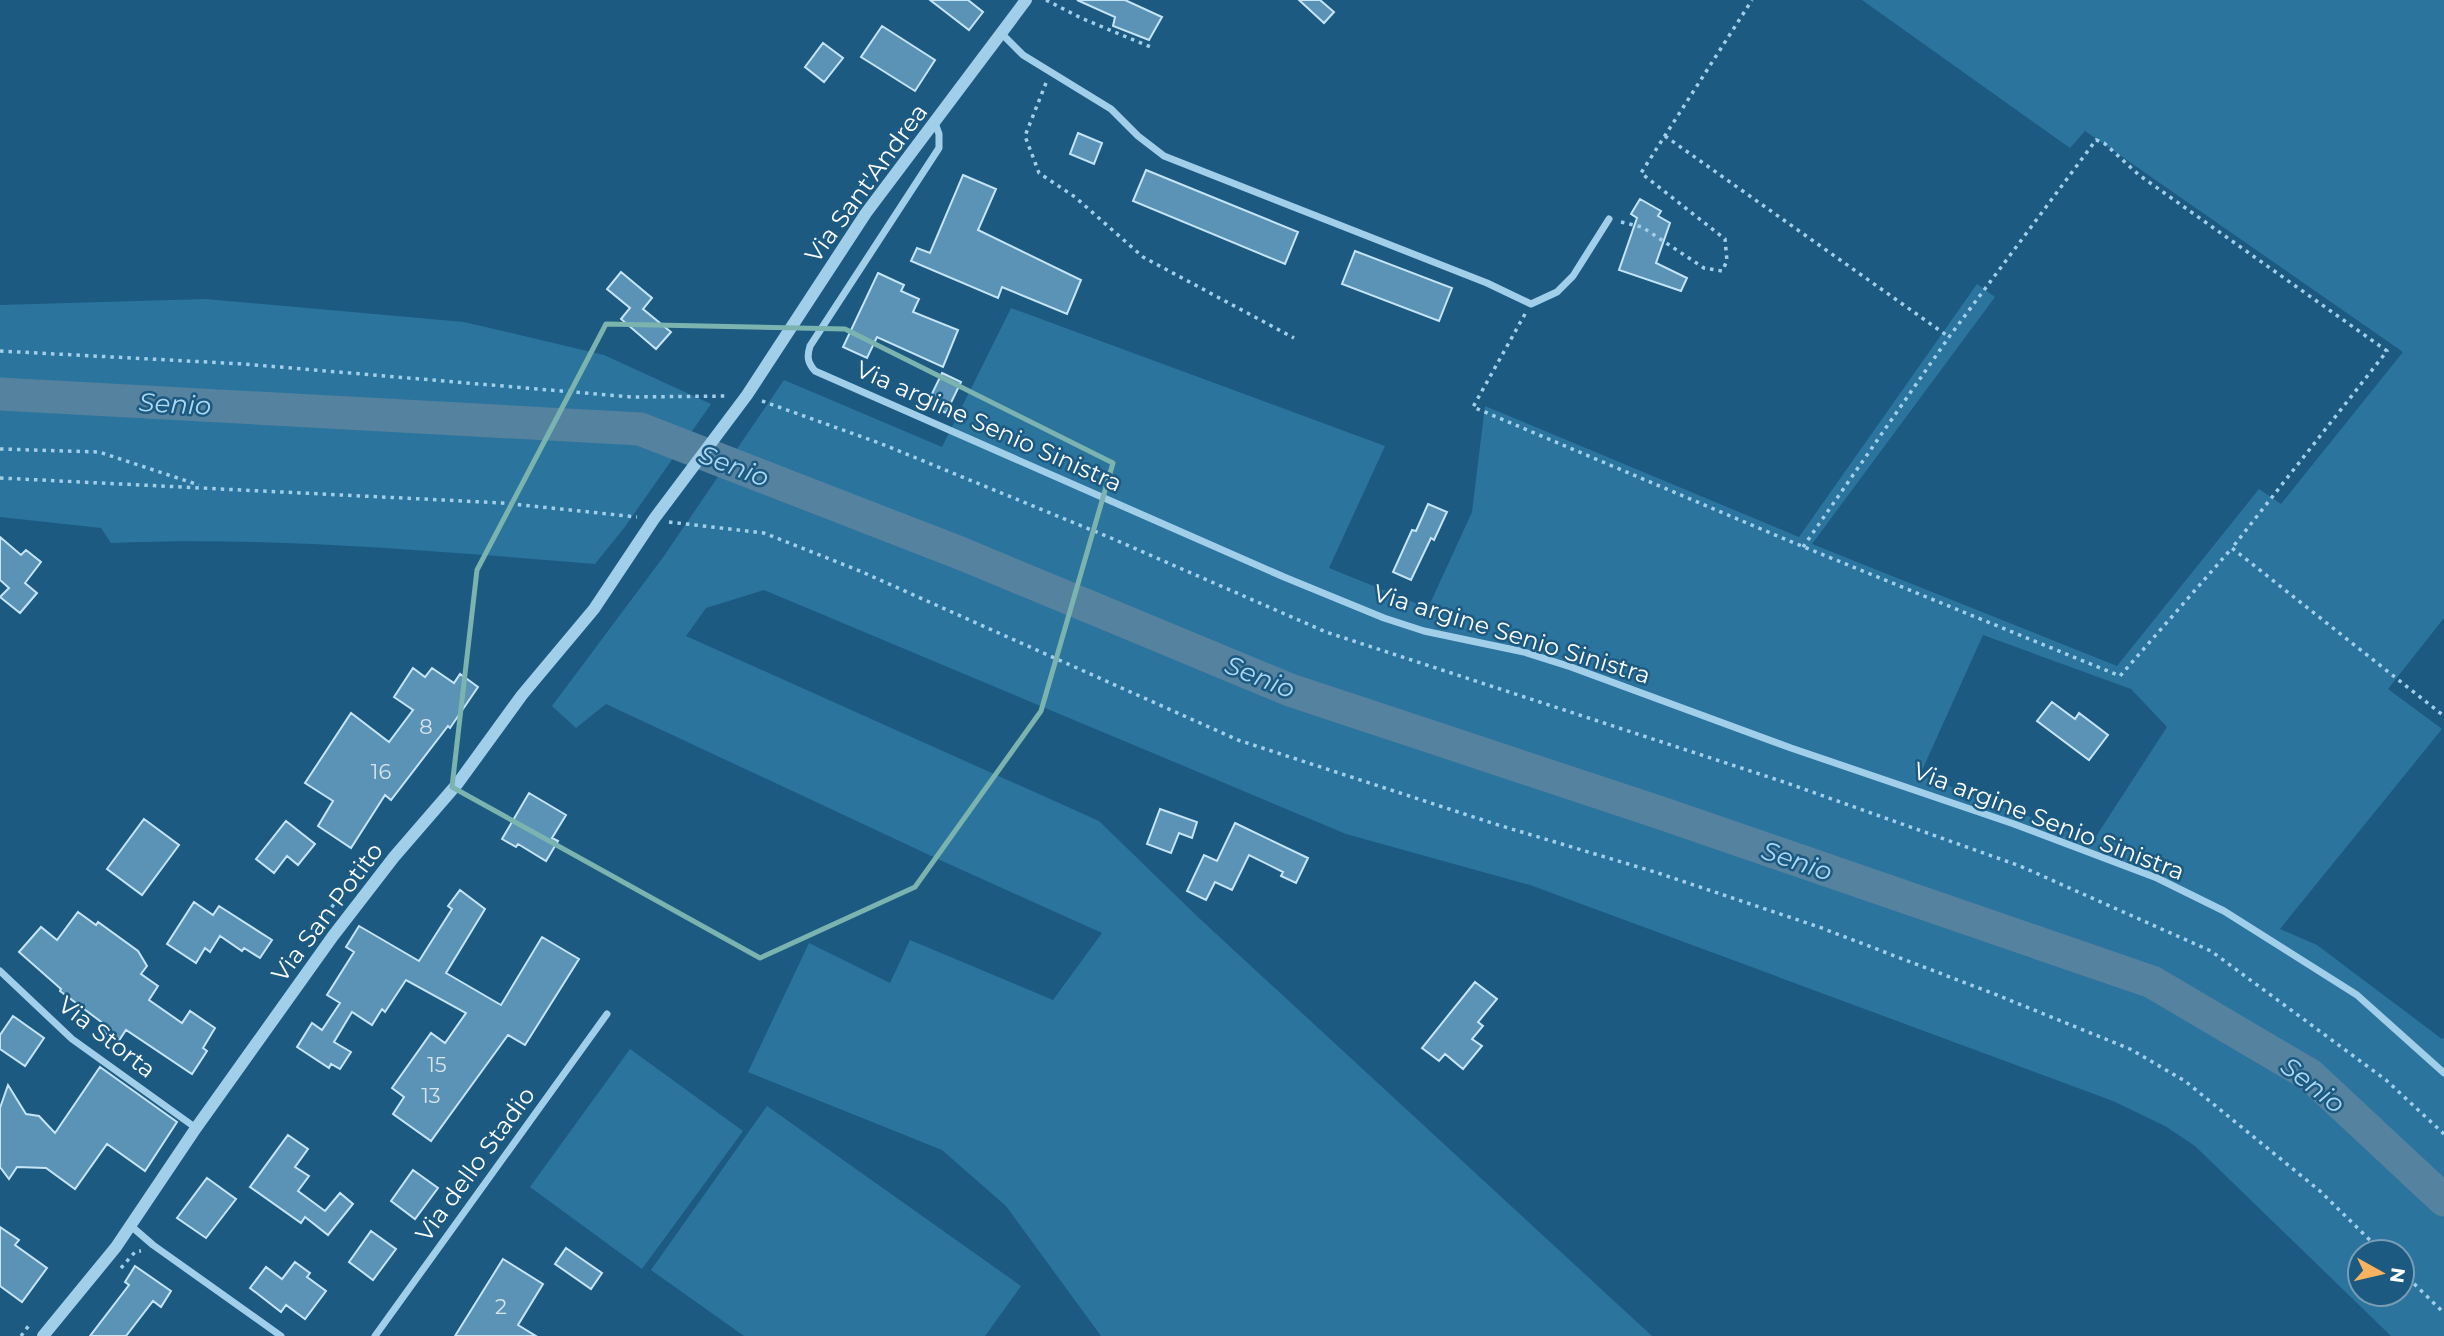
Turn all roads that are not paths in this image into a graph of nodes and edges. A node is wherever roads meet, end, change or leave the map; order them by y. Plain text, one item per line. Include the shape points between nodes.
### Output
1 (1026, 0) edge
2 (1002, 34) junction
3 (935, 123) junction
4 (1609, 219) road end
5 (654, 519) joint
6 (0, 971) edge
7 (607, 1014) dead end
8 (2444, 1073) edge
9 (196, 1128) junction
10 (131, 1226) junction
11 (43, 1336) edge
12 (281, 1336) edge
13 (375, 1336) edge

1 - 2 street, Via Sant'Andrea
2 - 3 street, Via Sant'Andrea
2 - 4 street via 1023,55 1111,108 1164,156 1531,304 1557,292 1573,275
3 - 5 street, Via Sant'Andrea via 866,213 747,396
3 - 8 street, Via argine Senio Sinistra via 939,148 810,346 807,355 815,371 1384,618 1571,667 2157,878 2224,911 2357,995
5 - 9 street, Via San Potito via 594,609 458,783 394,856
6 - 9 street, Via Storta via 72,1039
7 - 13 street, Via dello Stadio
9 - 10 street, Via San Potito
10 - 11 street, Via San Potito
10 - 12 street

